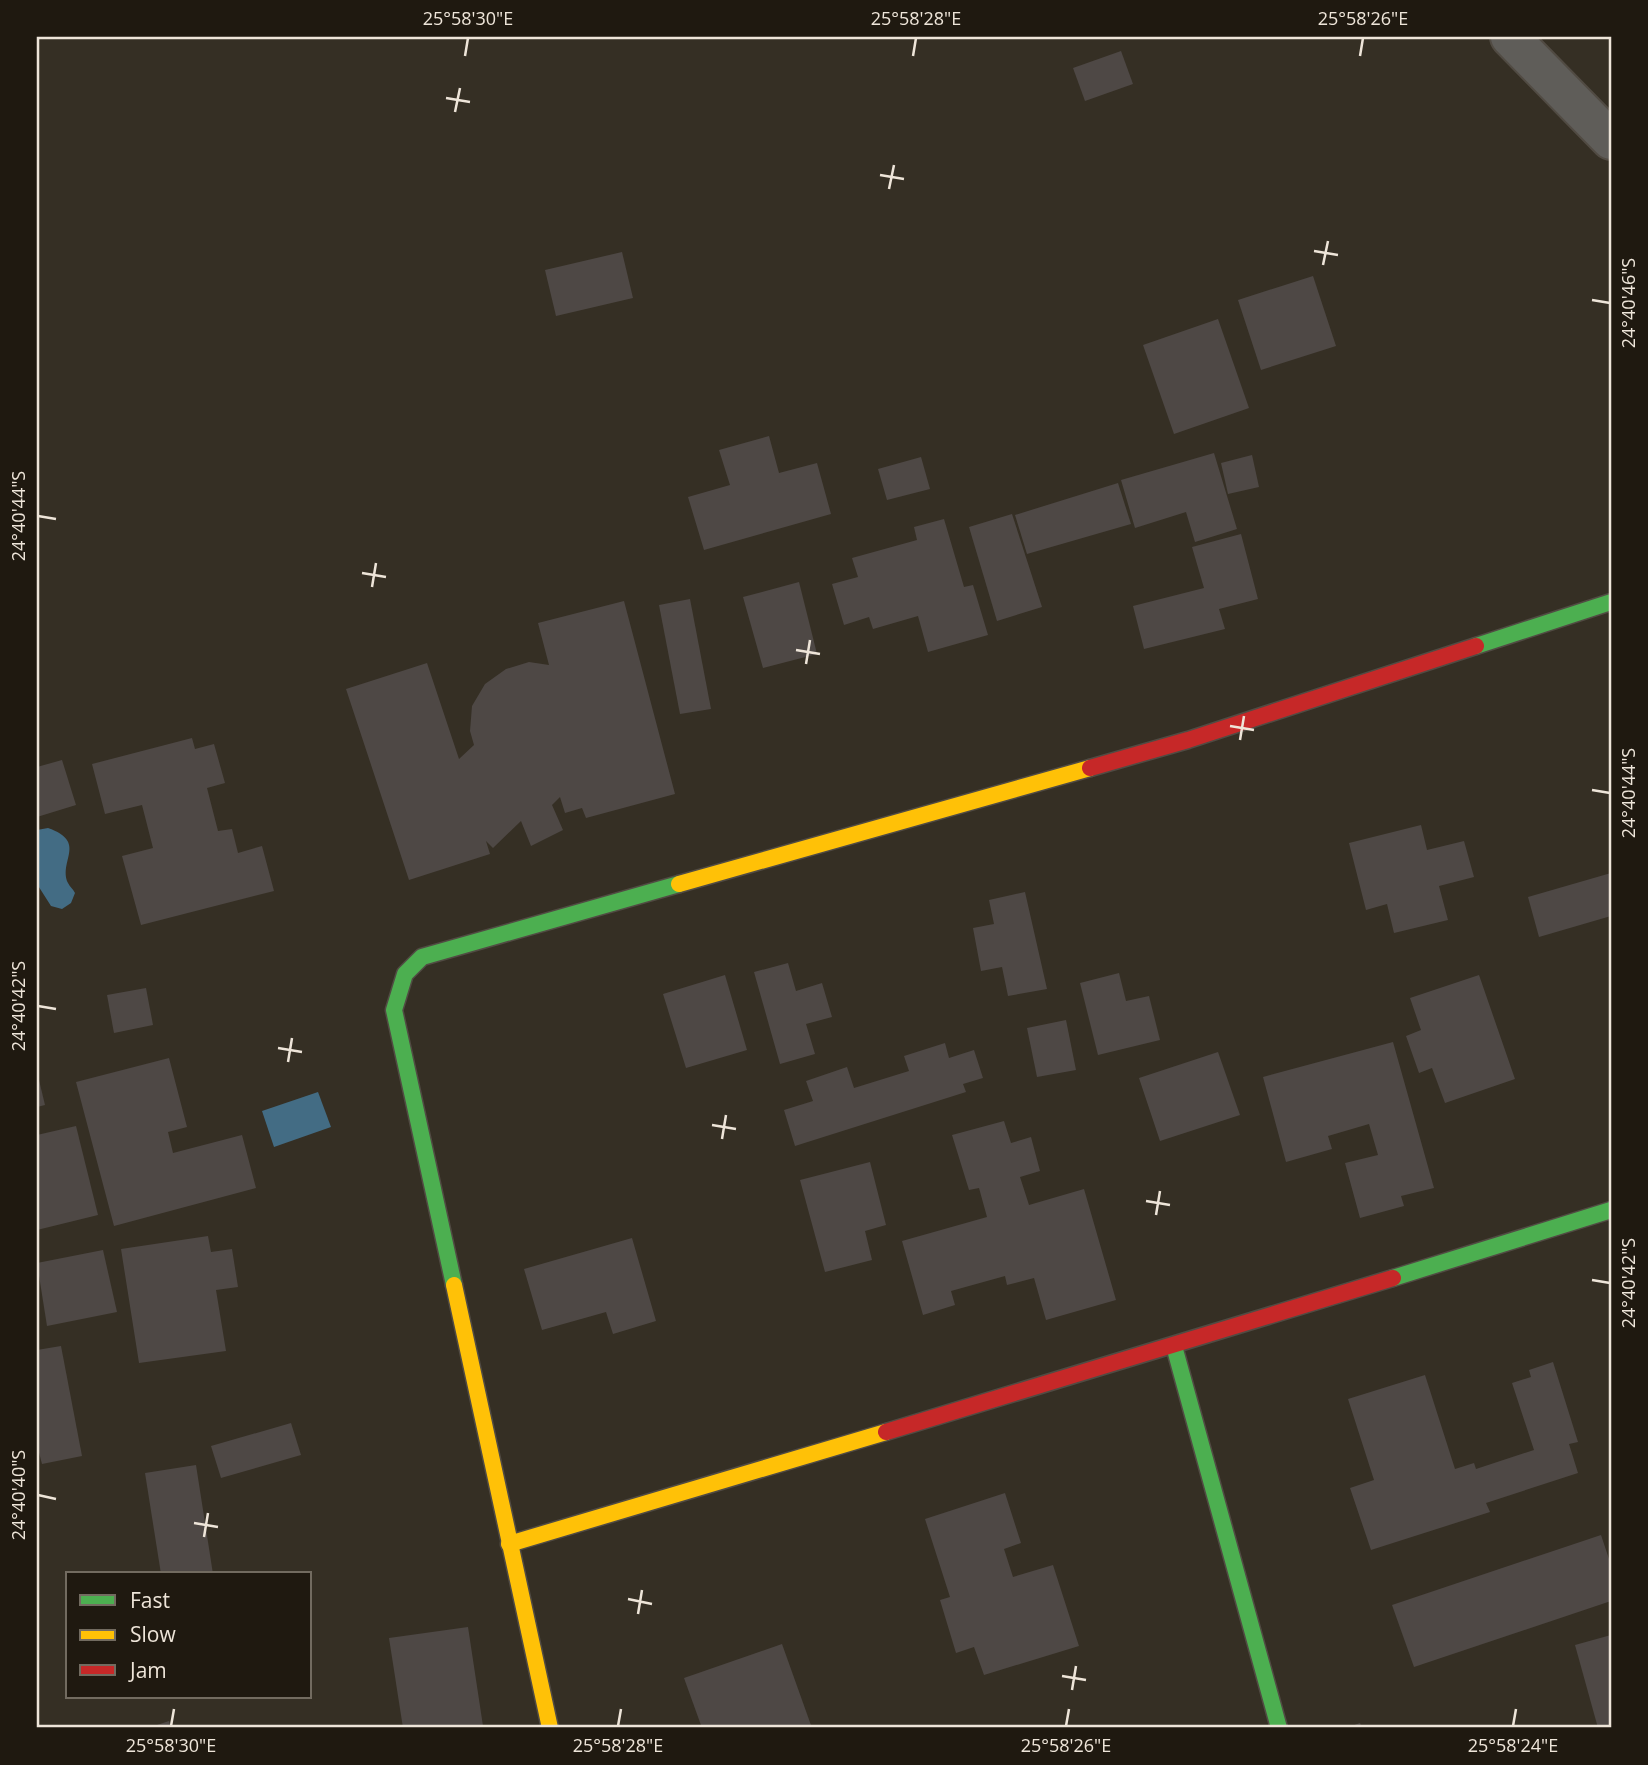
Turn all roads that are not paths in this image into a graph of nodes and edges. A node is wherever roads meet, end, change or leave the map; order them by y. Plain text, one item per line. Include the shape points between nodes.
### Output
1 (1510, 37) edge
2 (1611, 141) edge
3 (1611, 602) edge
4 (1611, 1210) edge
5 (1174, 1346) junction
6 (509, 1544) junction
7 (550, 1728) edge
8 (1279, 1728) edge

1 - 2 street
3 - 6 street via 1188,740 422,957 410,965 402,975 394,1010
4 - 5 street
5 - 6 street
5 - 8 street
6 - 7 street

